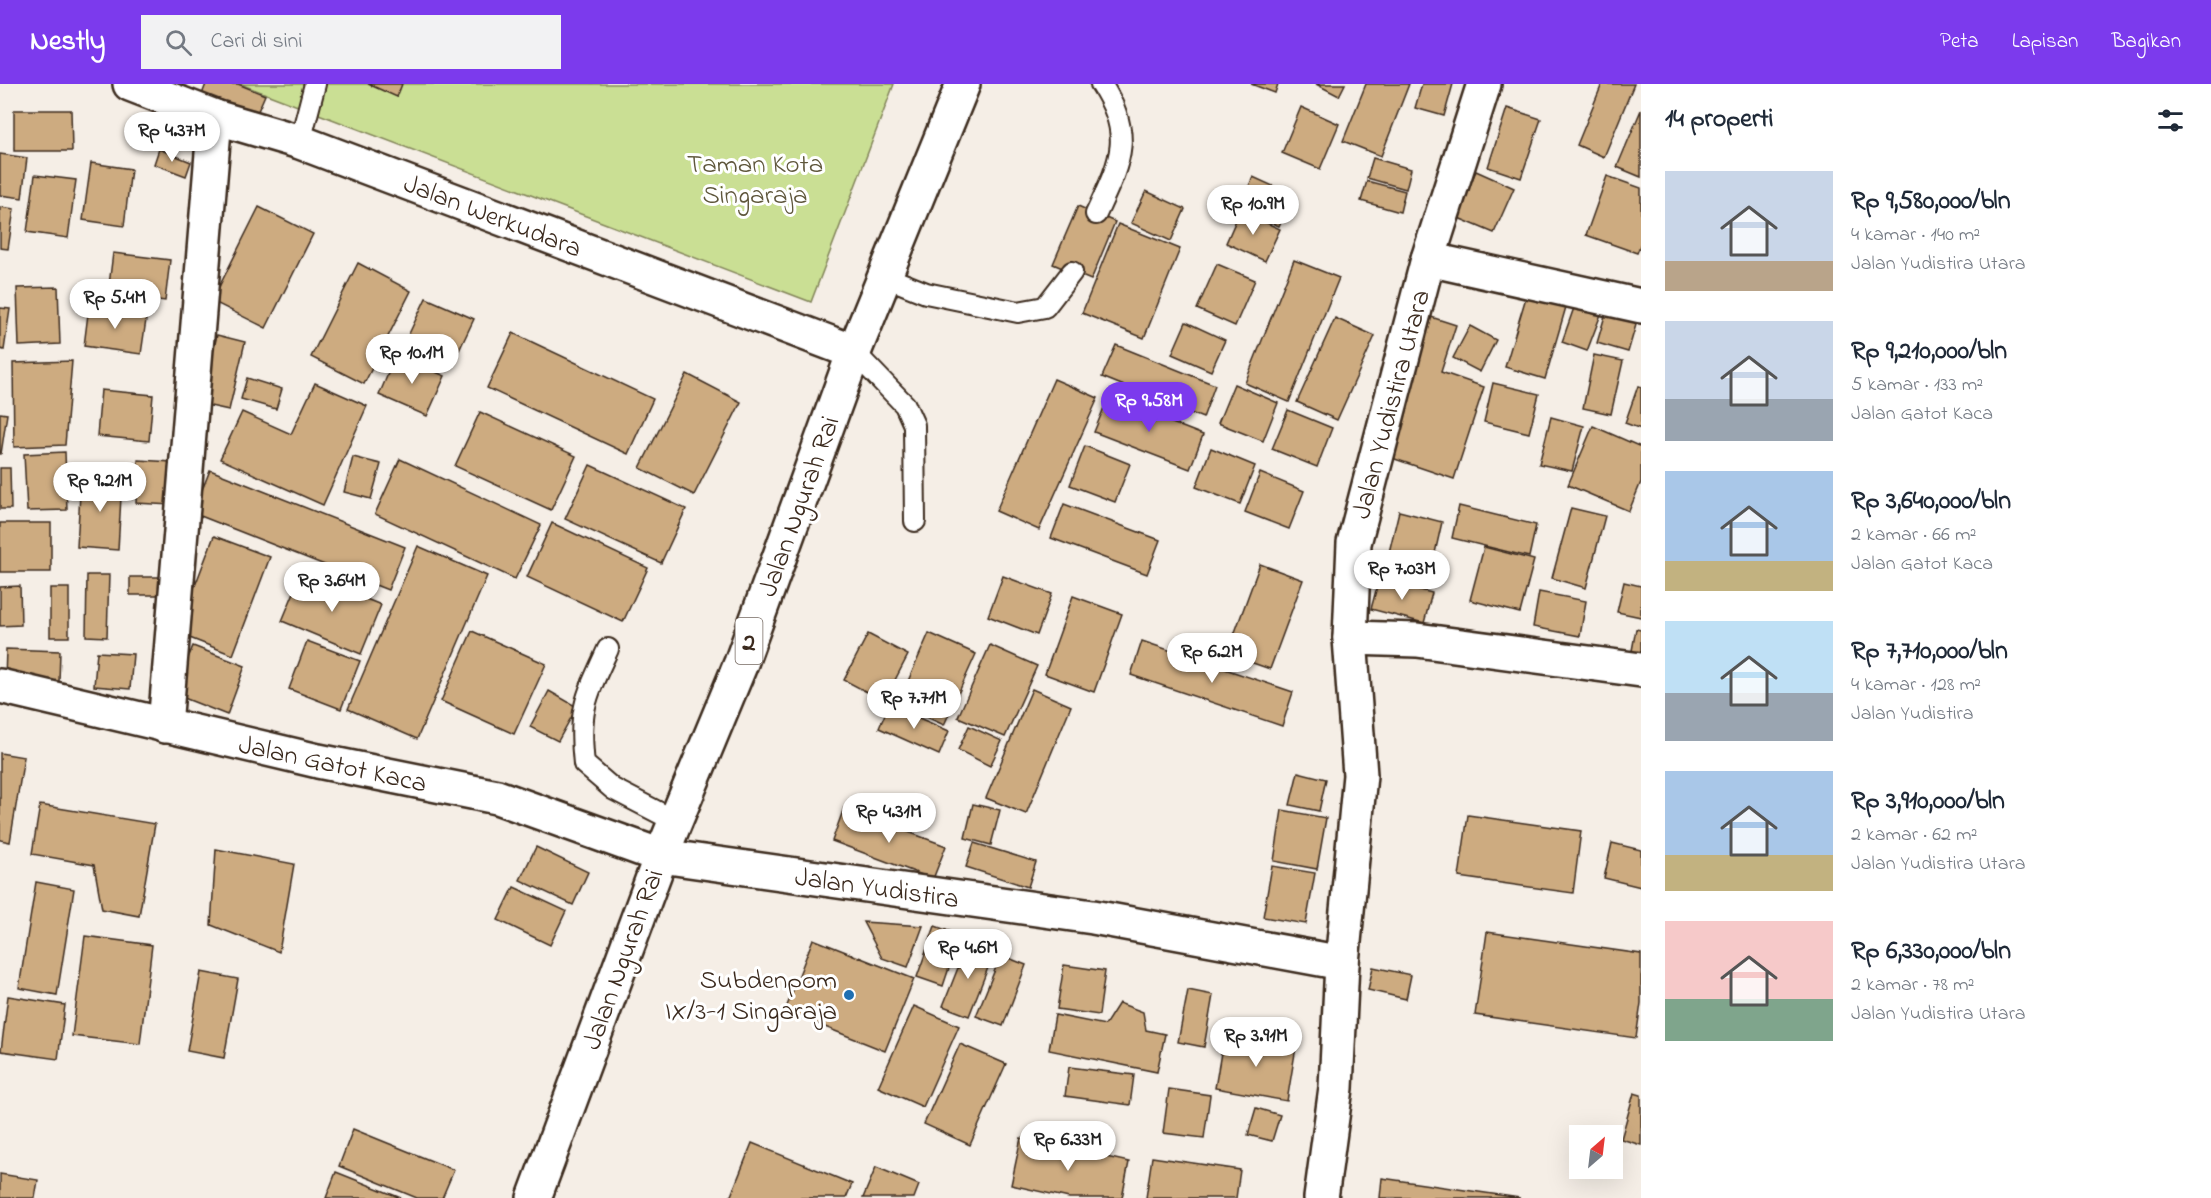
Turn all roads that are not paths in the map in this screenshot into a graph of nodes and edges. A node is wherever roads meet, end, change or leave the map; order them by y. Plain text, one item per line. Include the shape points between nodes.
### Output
1 (130, 84) edge
2 (315, 84) edge
3 (963, 84) edge
4 (1101, 84) edge
5 (1484, 84) edge
6 (215, 117) junction
7 (300, 142) junction
8 (1096, 214) dead end
9 (1428, 259) junction
10 (1072, 272) dead end
11 (886, 277) junction
12 (1641, 306) edge
13 (854, 352) junction
14 (915, 521) dead end
15 (1350, 638) junction
16 (608, 649) dead end
17 (1641, 670) edge
18 (0, 686) edge
19 (165, 726) junction
20 (675, 821) junction
21 (661, 856) junction
22 (1342, 963) junction
23 (534, 1198) edge
24 (1321, 1198) edge

1 - 6 main road, Jalan Werkudara
2 - 7 lane
3 - 11 main road, Jalan Ngurah Rai / 2
4 - 8 lane via 1115,105 1123,134 1116,172
5 - 9 main road, Jalan Yudistira Utara
6 - 7 main road, Jalan Werkudara
6 - 19 main road
7 - 13 main road, Jalan Werkudara
9 - 12 main road
9 - 15 main road, Jalan Yudistira Utara via 1354,543
10 - 11 lane via 1045,307 1018,312 926,292
11 - 13 main road, Jalan Ngurah Rai / 2
13 - 14 lane via 905,405 914,424
13 - 20 main road, Jalan Ngurah Rai / 2 via 741,663
15 - 17 main road via 1417,640
15 - 22 main road, Jalan Yudistira Utara via 1360,775
16 - 20 lane via 585,698 580,730 584,764 613,789
18 - 19 main road, Jalan Gatot Kaca
19 - 21 main road, Jalan Gatot Kaca via 497,797
20 - 21 main road, Jalan Ngurah Rai / 2
21 - 22 main road, Jalan Yudistira via 1093,917
21 - 23 main road, Jalan Ngurah Rai / 2
22 - 24 main road, Jalan Yudistira Utara via 1336,1088

